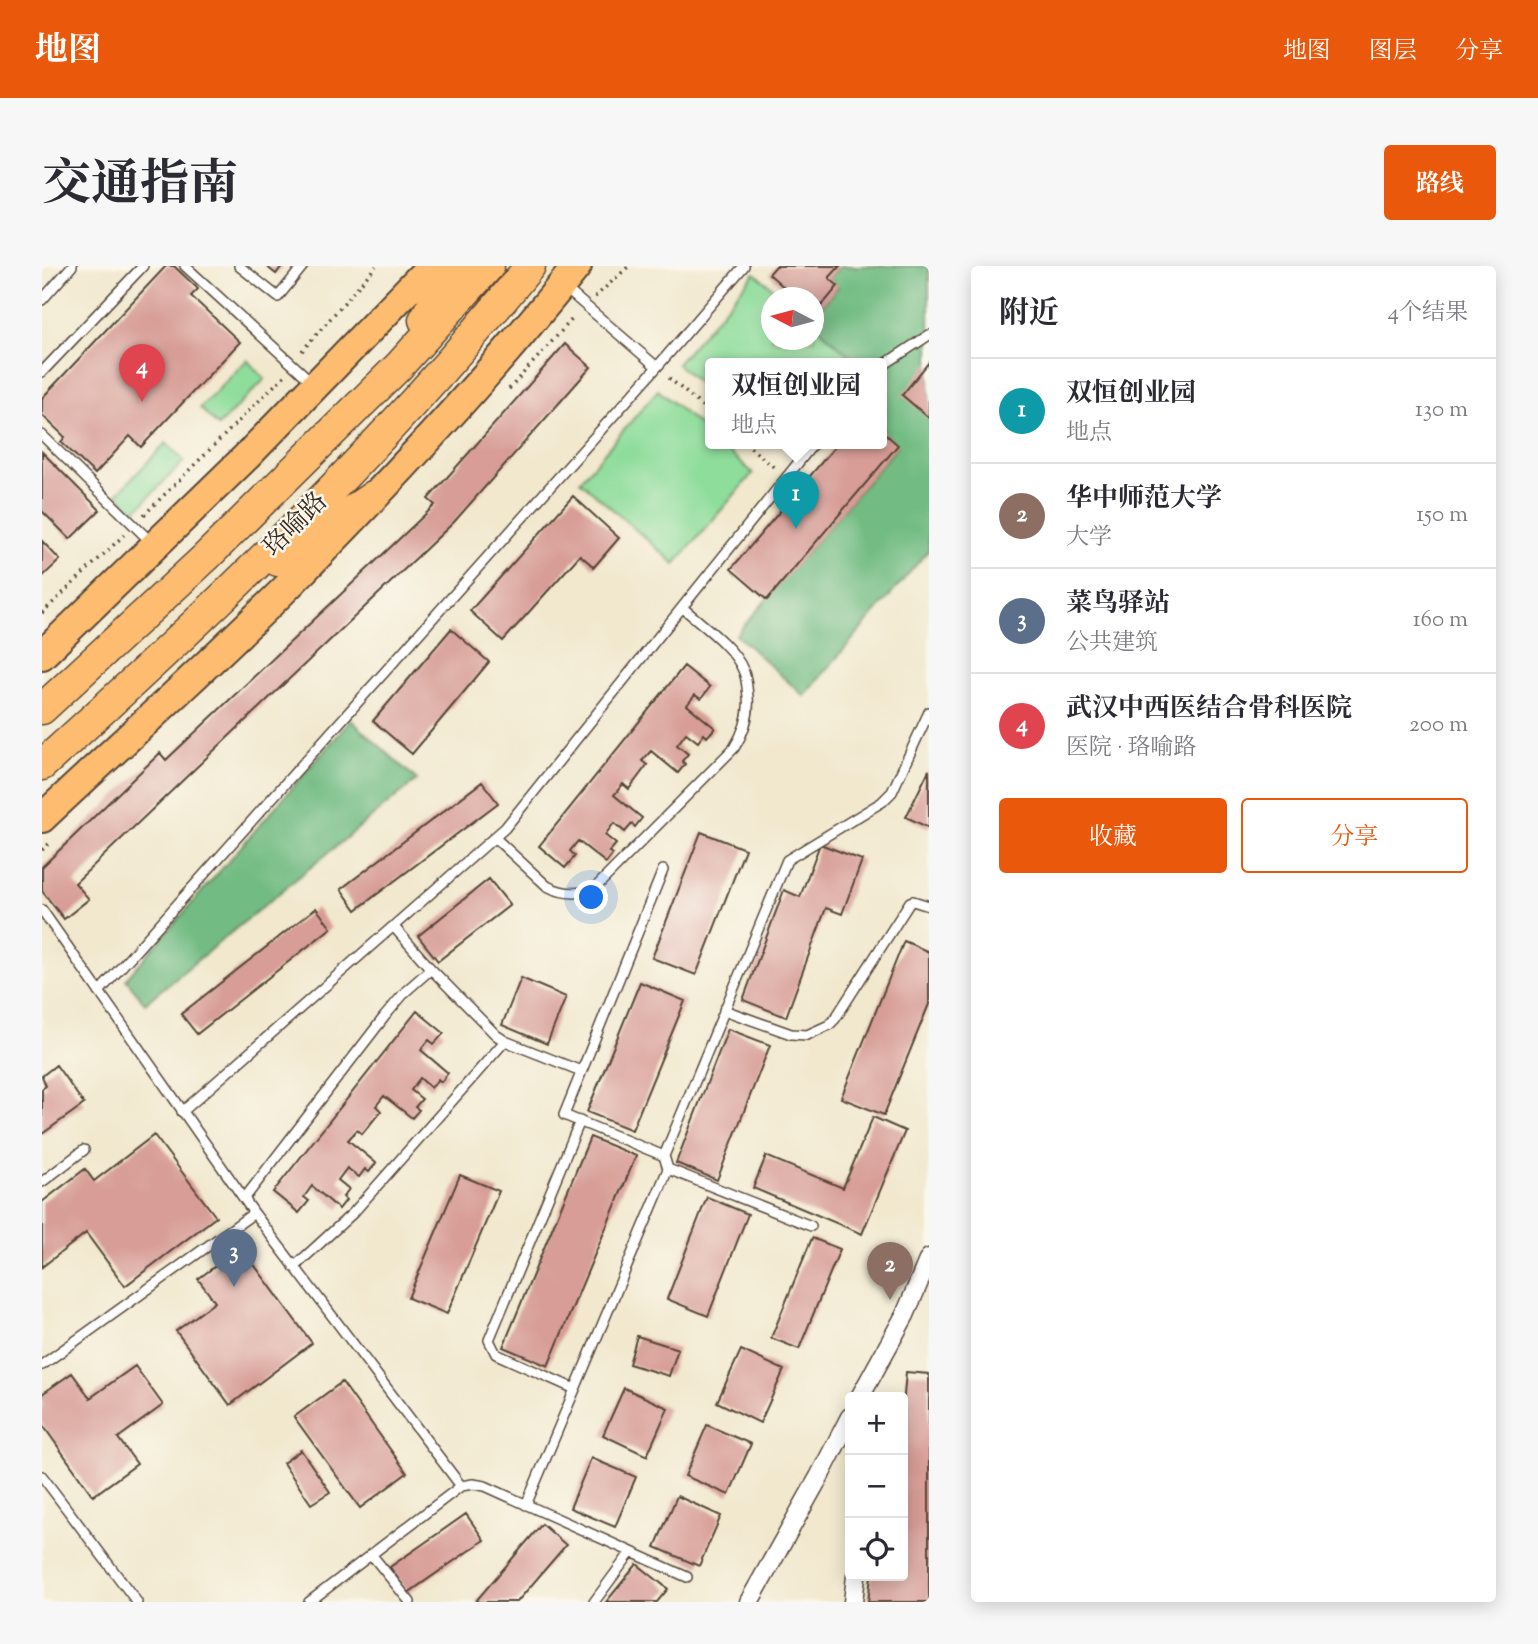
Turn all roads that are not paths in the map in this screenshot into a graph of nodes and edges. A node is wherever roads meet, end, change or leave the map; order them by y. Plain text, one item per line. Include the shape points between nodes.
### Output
1 (72, 266) edge
2 (143, 266) edge
3 (185, 266) edge
4 (240, 266) edge
5 (303, 266) edge
6 (431, 266) edge
7 (454, 266) edge
8 (489, 266) edge
9 (530, 266) edge
10 (744, 266) edge
11 (569, 276) edge
12 (42, 300) edge
13 (929, 335) edge
14 (887, 363) edge
15 (398, 366) junction
16 (657, 367) junction
17 (42, 372) edge
18 (315, 385) junction
19 (42, 435) edge
20 (809, 449) edge
21 (375, 495) junction
22 (155, 547) junction
23 (228, 593) junction
24 (683, 608) junction
25 (42, 655) edge
26 (42, 709) edge
27 (929, 712) edge
28 (42, 765) edge
29 (42, 818) edge
30 (495, 838) junction
31 (663, 870) dead end
32 (929, 906) edge
33 (42, 910) edge
34 (394, 927) junction
35 (430, 968) junction
36 (99, 992) junction
37 (724, 1010) junction
38 (505, 1041) junction
39 (581, 1071) junction
40 (182, 1112) junction
41 (580, 1121) junction
42 (84, 1150) dead end
43 (664, 1156) junction
44 (668, 1169) junction
45 (42, 1182) edge
46 (244, 1199) junction
47 (254, 1213) junction
48 (811, 1226) dead end
49 (929, 1258) edge
50 (294, 1267) junction
51 (878, 1362) junction
52 (42, 1365) edge
53 (575, 1389) junction
54 (863, 1392) edge
55 (875, 1392) edge
56 (845, 1427) edge
57 (42, 1476) edge
58 (461, 1486) junction
59 (526, 1505) junction
60 (631, 1552) junction
61 (371, 1554) junction
62 (687, 1577) dead end
63 (855, 1581) edge
64 (137, 1602) edge
65 (309, 1602) edge
66 (410, 1602) edge
67 (594, 1602) edge
68 (748, 1602) edge
69 (853, 1602) edge

1 - 12 lane
2 - 17 lane
3 - 18 lane
4 - 5 lane via 278,297
6 - 18 main road
7 - 15 highway
8 - 15 highway, 珞喻路
9 - 23 highway, 珞喻路 via 436,378
10 - 16 lane
11 - 16 lane
11 - 21 main road via 522,335
13 - 14 lane
15 - 26 highway, 珞喻路 via 206,557
16 - 36 lane
18 - 22 main road
19 - 22 lane
20 - 24 lane
21 - 23 highway
21 - 29 main road via 288,586
22 - 25 main road
23 - 28 highway, 珞喻路
24 - 30 lane
24 - 30 lane via 732,652 743,668 748,717 734,748 593,890 581,894 556,891
27 - 37 lane via 892,792 786,860
30 - 34 lane
31 - 39 lane
32 - 37 lane via 910,902 835,1019 821,1028 807,1035 790,1034
33 - 36 lane
34 - 35 lane
34 - 40 lane
35 - 38 lane
35 - 46 lane via 405,991
36 - 40 lane
37 - 43 lane
38 - 39 lane
38 - 50 lane via 353,1213
39 - 41 lane via 564,1115
40 - 46 lane
41 - 43 lane
41 - 53 lane via 489,1340 496,1354
42 - 45 lane
43 - 44 lane
44 - 48 lane
44 - 53 lane
46 - 47 lane
47 - 50 lane
47 - 52 lane
49 - 51 street via 905,1315
50 - 58 lane
51 - 54 street
51 - 55 street
53 - 59 lane
56 - 68 street
57 - 64 lane
58 - 59 lane via 485,1486
58 - 61 lane
59 - 60 lane
60 - 62 lane
60 - 67 lane
61 - 65 lane
61 - 66 lane
63 - 69 street

